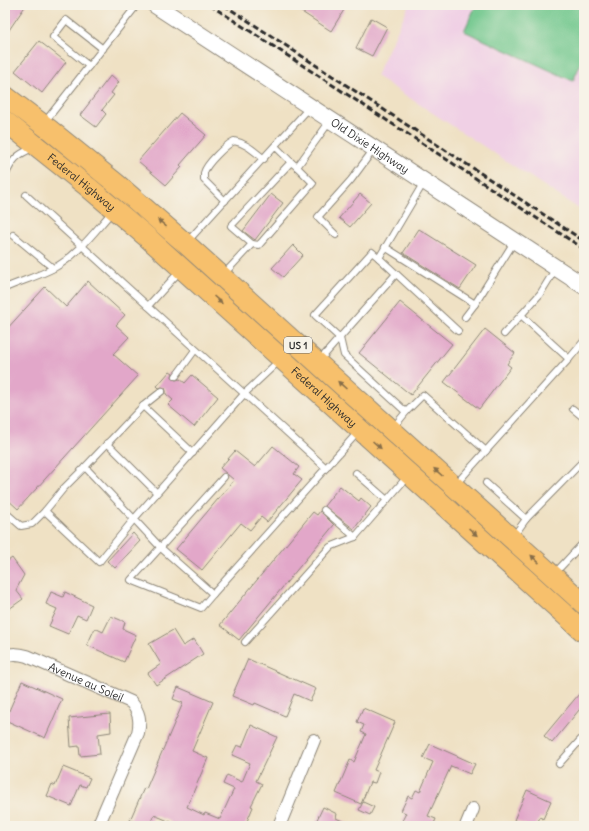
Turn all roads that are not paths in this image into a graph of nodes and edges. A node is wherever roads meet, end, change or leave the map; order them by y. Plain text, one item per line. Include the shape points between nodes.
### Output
1 (137, 5) edge
2 (155, 5) edge
3 (103, 49) junction
4 (89, 66) junction
5 (5, 96) edge
6 (310, 107) junction
7 (5, 121) edge
8 (330, 121) junction
9 (43, 125) junction
10 (37, 146) junction
11 (275, 146) junction
12 (374, 149) junction
13 (264, 159) junction
14 (291, 162) junction
15 (297, 167) junction
16 (5, 176) edge
17 (424, 182) junction
18 (26, 195) dead end
19 (225, 201) junction
20 (115, 209) junction
21 (13, 234) dead end
22 (336, 235) dead end
23 (147, 237) junction
24 (515, 241) junction
25 (186, 244) junction
26 (252, 244) junction
27 (82, 246) junction
28 (385, 247) junction
29 (379, 258) junction
30 (53, 268) junction
31 (182, 268) junction
32 (556, 268) junction
33 (396, 274) junction
34 (222, 277) junction
35 (584, 286) edge
36 (5, 288) edge
37 (476, 304) junction
38 (148, 306) junction
39 (258, 309) junction
40 (521, 315) junction
41 (465, 317) dead end
42 (458, 331) dead end
43 (504, 334) dead end
44 (340, 338) junction
45 (584, 341) edge
46 (195, 350) junction
47 (282, 358) junction
48 (570, 359) junction
49 (317, 362) junction
50 (176, 376) dead end
51 (162, 391) dead end
52 (245, 393) junction
53 (143, 406) junction
54 (573, 409) dead end
55 (406, 412) junction
56 (584, 418) edge
57 (391, 429) junction
58 (360, 430) junction
59 (107, 443) junction
60 (486, 451) junction
61 (193, 453) junction
62 (584, 460) edge
63 (85, 467) junction
64 (326, 468) junction
65 (356, 473) dead end
66 (409, 474) junction
67 (224, 477) dead end
68 (486, 483) dead end
69 (454, 486) junction
70 (156, 492) junction
71 (387, 500) junction
72 (324, 510) dead end
73 (45, 511) junction
74 (5, 512) edge
75 (134, 519) junction
76 (526, 519) junction
77 (355, 536) junction
78 (512, 538) junction
79 (584, 543) edge
80 (161, 548) junction
81 (553, 576) junction
82 (213, 594) junction
83 (584, 604) edge
84 (584, 632) edge
85 (245, 642) dead end
86 (5, 656) edge
87 (584, 736) edge
88 (314, 740) dead end
89 (559, 764) dead end
90 (473, 809) dead end
91 (98, 826) edge
92 (279, 826) edge
93 (466, 826) edge

1 - 3 lane
2 - 6 street, Old Dixie Highway
3 - 4 lane
3 - 4 lane via 66,20 53,37
4 - 9 lane
5 - 9 main road, Federal Highway / US 1
6 - 8 street, Old Dixie Highway
6 - 11 lane
7 - 10 main road, Federal Highway / US 1
8 - 12 street, Old Dixie Highway
8 - 15 lane
25 -> 9 main road, Federal Highway / US 1
10 - 16 lane via 12,160
10 - 20 main road, Federal Highway / US 1
11 - 13 lane
11 - 14 lane
12 - 17 street, Old Dixie Highway
12 - 22 lane via 318,217
13 - 19 lane
13 - 19 lane via 241,142 234,141 207,167 204,180
14 - 15 lane
14 - 26 lane via 231,226
15 - 26 lane via 313,183 259,245
17 - 24 street, Old Dixie Highway
17 - 28 lane
18 - 27 lane
19 - 25 lane
20 - 23 main road, Federal Highway / US 1
20 - 27 lane
21 - 30 lane
23 - 25 main road via 171,244
23 - 31 main road, Federal Highway / US 1
24 - 32 street, Old Dixie Highway
24 - 37 lane
25 - 34 main road, Federal Highway / US 1
26 - 34 lane
27 - 30 lane via 66,261
27 - 38 lane
28 - 29 lane
28 - 37 lane
29 - 33 lane
29 - 44 lane via 372,252 315,315
30 - 36 lane
31 - 38 lane
31 - 39 main road via 202,270 239,301
31 -> 47 main road, Federal Highway / US 1
32 - 35 street, Old Dixie Highway
32 - 40 lane via 540,294
33 - 42 lane
33 - 44 lane
34 - 39 main road, Federal Highway / US 1
37 - 41 lane
38 - 46 lane
39 - 49 main road, Federal Highway / US 1
40 - 43 lane
40 - 48 lane
44 - 49 lane
44 - 55 lane via 344,355
45 - 48 lane
46 - 50 lane
46 - 52 lane
47 - 52 lane
47 - 58 main road, Federal Highway / US 1
48 - 60 lane
57 -> 49 main road, Federal Highway / US 1
51 - 53 lane
52 - 61 lane
52 - 64 lane
53 - 59 lane
53 - 61 lane
54 - 56 lane
55 - 57 lane
55 - 60 lane via 422,395
69 -> 57 main road, Federal Highway / US 1
58 - 64 lane
58 -> 66 main road, Federal Highway / US 1
59 - 63 lane
59 - 70 lane
60 - 69 lane
61 - 70 lane
62 - 76 lane
63 - 73 lane
63 - 75 lane
64 - 82 lane
65 - 71 lane
66 - 71 lane
66 -> 84 main road, Federal Highway / US 1
67 - 80 lane
68 - 76 lane
69 - 78 main road, Federal Highway / US 1
70 - 75 lane
71 - 77 lane
72 - 77 lane
73 - 74 lane via 32,524 21,526
73 - 75 lane via 99,562
75 - 80 lane
76 - 78 lane
77 - 85 lane via 330,547
81 -> 78 main road, Federal Highway / US 1
79 - 81 lane
80 - 82 lane
80 - 82 lane via 131,580 201,608
81 - 83 main road, Federal Highway / US 1
86 - 91 street, Avenue au Soleil via 27,656 131,702 136,708 140,716 138,733
87 - 89 lane
88 - 92 street
90 - 93 street

